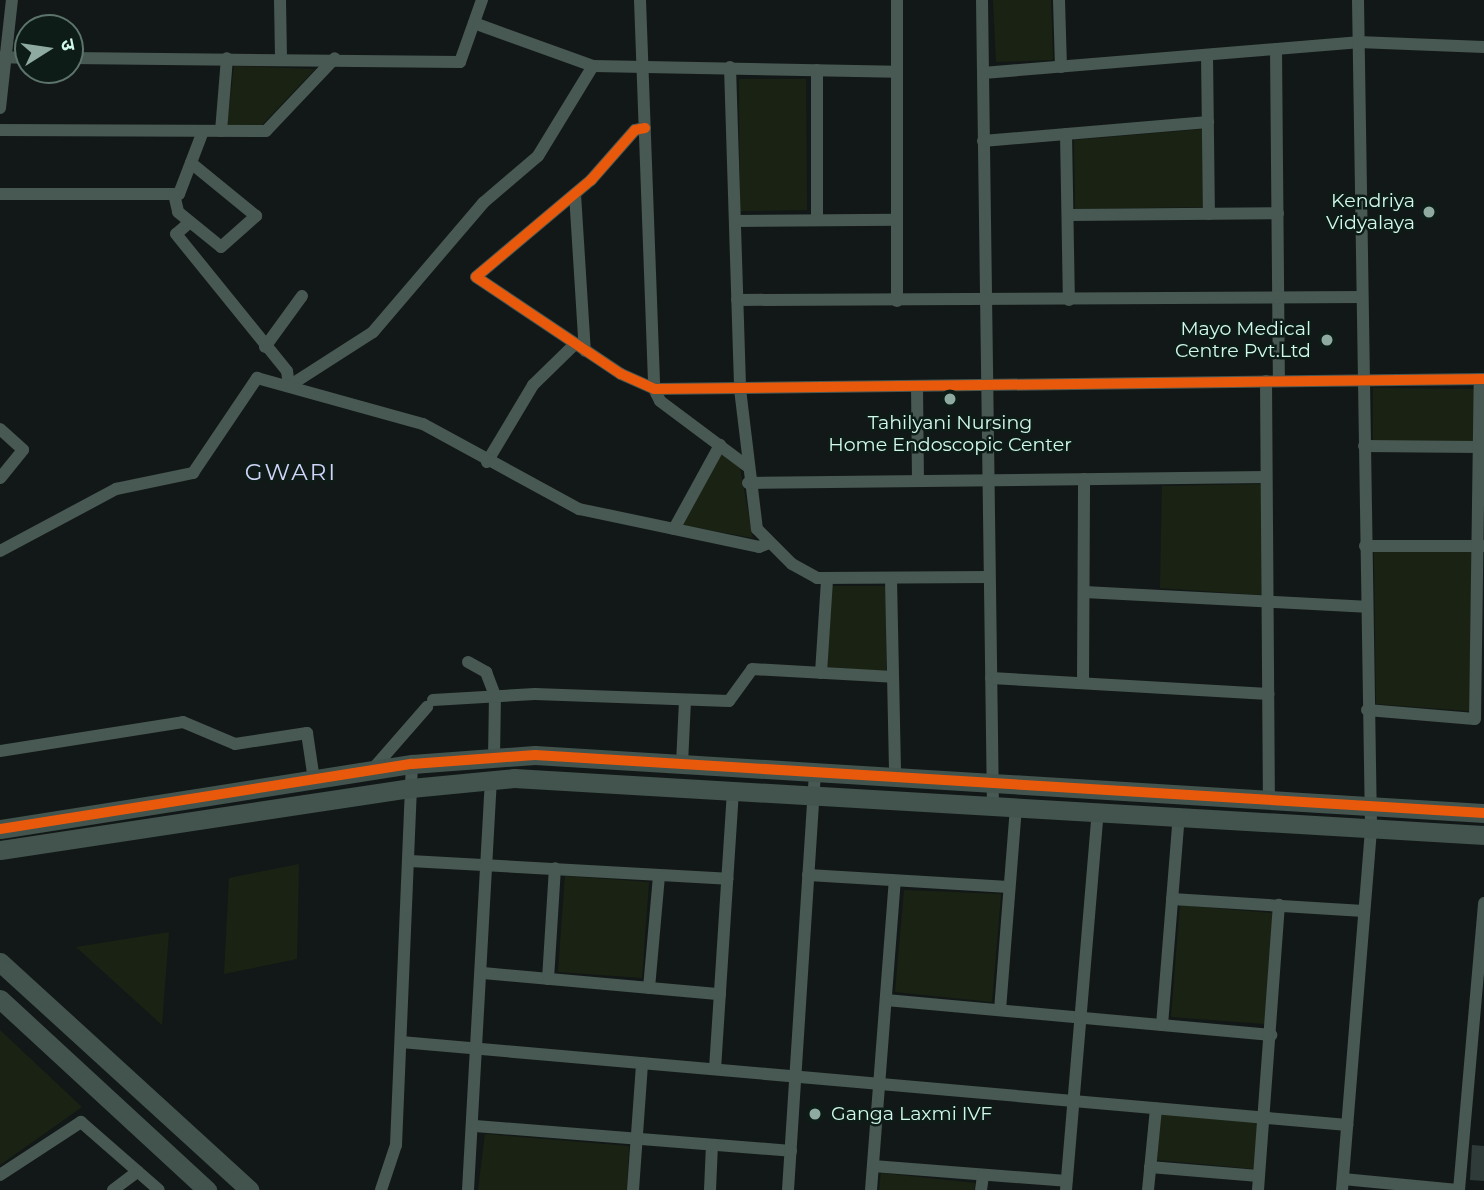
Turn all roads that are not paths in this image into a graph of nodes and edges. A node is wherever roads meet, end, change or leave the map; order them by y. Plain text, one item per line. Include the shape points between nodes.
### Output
1 (12, 0) edge
2 (280, 0) edge
3 (482, 0) edge
4 (640, 0) edge
5 (897, 0) edge
6 (982, 0) edge
7 (1059, 0) edge
8 (1358, 0) edge
9 (474, 23) junction
10 (1358, 42) junction
11 (1484, 47) edge
12 (1276, 49) junction
13 (1207, 55) junction
14 (3, 57) edge
15 (84, 58) edge
16 (227, 58) junction
17 (281, 58) junction
18 (335, 58) junction
19 (642, 65) junction
20 (593, 66) junction
21 (730, 67) junction
22 (1061, 67) junction
23 (817, 70) junction
24 (897, 72) junction
25 (983, 73) junction
26 (0, 108) edge
27 (1208, 122) junction
28 (645, 128) junction
29 (0, 130) edge
30 (203, 131) junction
31 (221, 131) junction
32 (1066, 134) junction
33 (983, 141) junction
34 (191, 163) junction
35 (0, 194) edge
36 (174, 194) junction
37 (575, 194) junction
38 (1278, 213) junction
39 (1209, 214) junction
40 (1068, 215) junction
41 (817, 220) junction
42 (897, 220) junction
43 (735, 221) junction
44 (190, 222) junction
45 (302, 296) dead end
46 (1362, 297) junction
47 (1278, 298) junction
48 (737, 300) junction
49 (1069, 300) junction
50 (897, 301) junction
51 (984, 301) junction
52 (265, 347) junction
53 (580, 347) junction
54 (1482, 379) edge
55 (1363, 380) junction
56 (1272, 381) junction
57 (985, 385) junction
58 (289, 386) junction
59 (917, 386) junction
60 (654, 389) junction
61 (740, 389) junction
62 (0, 429) edge
63 (720, 445) junction
64 (1364, 446) junction
65 (1478, 447) junction
66 (487, 462) junction
67 (747, 466) junction
68 (1266, 477) junction
69 (0, 478) edge
70 (1084, 479) junction
71 (987, 480) junction
72 (918, 481) junction
73 (748, 482) junction
74 (674, 529) junction
75 (769, 543) junction
76 (1365, 546) junction
77 (1481, 546) edge
78 (0, 551) edge
79 (989, 577) junction
80 (827, 579) junction
81 (891, 579) junction
82 (1084, 592) junction
83 (1268, 602) junction
84 (1366, 607) junction
85 (468, 662) dead end
86 (821, 673) junction
87 (893, 677) junction
88 (990, 678) junction
89 (1083, 683) junction
90 (1269, 694) junction
91 (495, 695) junction
92 (685, 701) junction
93 (1367, 710) junction
94 (0, 751) edge
95 (494, 757) junction
96 (412, 764) junction
97 (682, 764) junction
98 (372, 770) junction
99 (815, 771) junction
100 (895, 775) junction
101 (314, 780) junction
102 (491, 780) junction
103 (992, 780) junction
104 (411, 788) junction
105 (733, 789) junction
106 (813, 794) junction
107 (1269, 797) junction
108 (993, 804) junction
109 (1368, 804) junction
110 (1016, 806) junction
111 (1098, 811) junction
112 (1484, 813) edge
113 (1179, 816) junction
114 (1371, 827) junction
115 (0, 829) edge
116 (1484, 835) edge
117 (0, 850) edge
118 (410, 861) junction
119 (489, 863) junction
120 (555, 868) junction
121 (659, 875) junction
122 (808, 875) junction
123 (727, 880) junction
124 (895, 881) junction
125 (1009, 887) junction
126 (1172, 899) junction
127 (1484, 903) edge
128 (1279, 905) junction
129 (1364, 911) junction
130 (1482, 955) edge
131 (0, 962) edge
132 (482, 973) junction
133 (548, 979) junction
134 (649, 988) junction
135 (720, 994) junction
136 (0, 999) edge
137 (886, 1000) junction
138 (1000, 1010) junction
139 (1080, 1018) junction
140 (1162, 1025) junction
141 (1271, 1035) junction
142 (401, 1042) junction
143 (479, 1049) junction
144 (642, 1063) junction
145 (715, 1069) junction
146 (796, 1077) junction
147 (879, 1084) junction
148 (1073, 1100) junction
149 (1156, 1108) junction
150 (1264, 1118) junction
151 (1347, 1125) junction
152 (475, 1126) junction
153 (637, 1139) junction
154 (712, 1145) junction
155 (791, 1151) junction
156 (873, 1166) junction
157 (1150, 1167) junction
158 (138, 1171) junction
159 (0, 1175) edge
160 (982, 1175) junction
161 (1259, 1175) junction
162 (1342, 1185) edge
163 (1066, 1186) edge
164 (113, 1190) edge
165 (159, 1190) edge
166 (207, 1190) edge
167 (250, 1190) edge
168 (381, 1190) edge
169 (468, 1190) edge
170 (634, 1190) edge
171 (710, 1190) edge
172 (788, 1190) edge
173 (871, 1190) edge
174 (981, 1190) edge
175 (1148, 1190) edge
176 (1258, 1190) edge
177 (1458, 1190) edge

1 - 14 street
2 - 17 street
3 - 9 street
4 - 19 street
5 - 24 street
6 - 25 street
7 - 22 street
8 - 10 street
9 - 18 street via 460,62
9 - 20 street
10 - 11 street
10 - 12 street
10 - 46 street
12 - 13 street
12 - 38 street
13 - 22 street
13 - 27 street
14 - 26 street
15 - 16 street
16 - 17 street
16 - 31 street
17 - 18 street
18 - 31 street via 266,131
19 - 20 street
19 - 21 street
19 - 28 street
20 - 58 street via 538,156 483,203 373,332
21 - 23 street
21 - 43 street
22 - 25 street
23 - 24 street
23 - 41 street
24 - 42 street
25 - 33 street
27 - 32 street
27 - 39 street
28 - 37 street via 635,130
28 - 60 street
29 - 30 street
30 - 31 street
30 - 34 street
32 - 33 street
32 - 40 street
33 - 51 street
34 - 36 street
34 - 44 street via 256,216 221,247
35 - 36 street
36 - 44 street via 178,212
37 - 53 street
37 - 53 street via 476,277
38 - 39 street
38 - 47 street
39 - 40 street
40 - 49 street
41 - 42 street
41 - 43 street
42 - 50 street
43 - 48 street
44 - 52 street via 176,234
45 - 52 street
46 - 47 street
46 - 55 street
47 - 49 street
47 - 56 street
48 - 50 street
48 - 61 street
49 - 51 street
50 - 51 street
51 - 57 street
52 - 58 street via 287,371
53 - 60 street
53 - 66 street via 533,385
54 - 55 street
54 - 65 street
55 - 56 street
55 - 64 street
56 - 57 street
56 - 68 street
57 - 59 street
57 - 71 street
58 - 66 street via 423,424
58 - 78 street via 257,377 193,474 116,489
59 - 61 street
59 - 72 street
60 - 61 street
60 - 63 street via 660,401
61 - 67 street
62 - 69 street via 23,450
63 - 67 street
63 - 74 street
64 - 65 street
64 - 76 street
65 - 77 street
66 - 74 street via 579,509
67 - 73 street
68 - 70 street
68 - 83 street
70 - 71 street
70 - 82 street
71 - 72 street
71 - 79 street
72 - 73 street
73 - 75 street via 757,529
74 - 75 street via 759,547
75 - 80 street via 792,564
76 - 77 street
76 - 84 street
77 - 93 street via 1475,719
79 - 81 street
79 - 88 street
80 - 81 street
80 - 86 street
81 - 87 street
82 - 83 street
82 - 89 street
83 - 84 street
83 - 90 street
84 - 93 street
85 - 91 street via 486,672
86 - 87 street
86 - 92 street via 752,669 729,701
87 - 100 street
88 - 89 street
88 - 103 street
89 - 90 street
90 - 107 street
91 - 92 street
91 - 95 street
91 - 98 street via 430,703
92 - 97 street
93 - 109 street
94 - 101 street via 183,722 235,744 307,733
95 - 96 street
95 - 97 street
96 - 98 street
96 - 104 street
97 - 99 street
98 - 101 street
99 - 100 street
99 - 106 street
100 - 103 street
101 - 115 street
102 - 104 street
102 - 105 street
102 - 119 street
103 - 107 street
103 - 108 street
104 - 117 street
104 - 118 street
105 - 106 street
105 - 123 street
106 - 108 street
106 - 122 street
107 - 109 street
108 - 110 street
109 - 112 street
109 - 114 street
110 - 111 street
110 - 125 street
111 - 113 street
111 - 139 street
113 - 114 street
113 - 126 street
114 - 116 street
114 - 129 street
118 - 119 street
118 - 142 street
119 - 120 street
119 - 132 street
120 - 121 street
120 - 133 street
121 - 123 street
121 - 134 street
122 - 124 street
122 - 146 street
123 - 135 street
124 - 125 street
124 - 137 street
125 - 138 street
126 - 128 street
126 - 140 street
127 - 130 street
128 - 129 street
128 - 141 street
129 - 151 street
130 - 177 street
131 - 167 street
132 - 133 street
132 - 143 street
133 - 134 street
134 - 135 street
135 - 145 street
136 - 166 street
137 - 138 street
137 - 147 street
138 - 139 street
139 - 140 street
139 - 148 street
140 - 141 street
141 - 150 street
142 - 143 street
142 - 168 street via 396,1145
143 - 144 street
143 - 152 street
144 - 145 street
144 - 153 street
145 - 146 street
146 - 147 street
146 - 155 street
147 - 148 street
147 - 156 street
148 - 149 street
148 - 163 street
149 - 150 street
149 - 157 street
150 - 151 street
150 - 161 street
151 - 162 street
152 - 153 street
152 - 169 street
153 - 154 street
153 - 170 street
154 - 155 street
154 - 171 street
155 - 172 street
156 - 160 street
156 - 173 street
157 - 161 street
157 - 175 street
158 - 159 street via 81,1122
158 - 164 street
158 - 165 street
160 - 163 street
160 - 174 street
161 - 176 street
162 - 177 street

